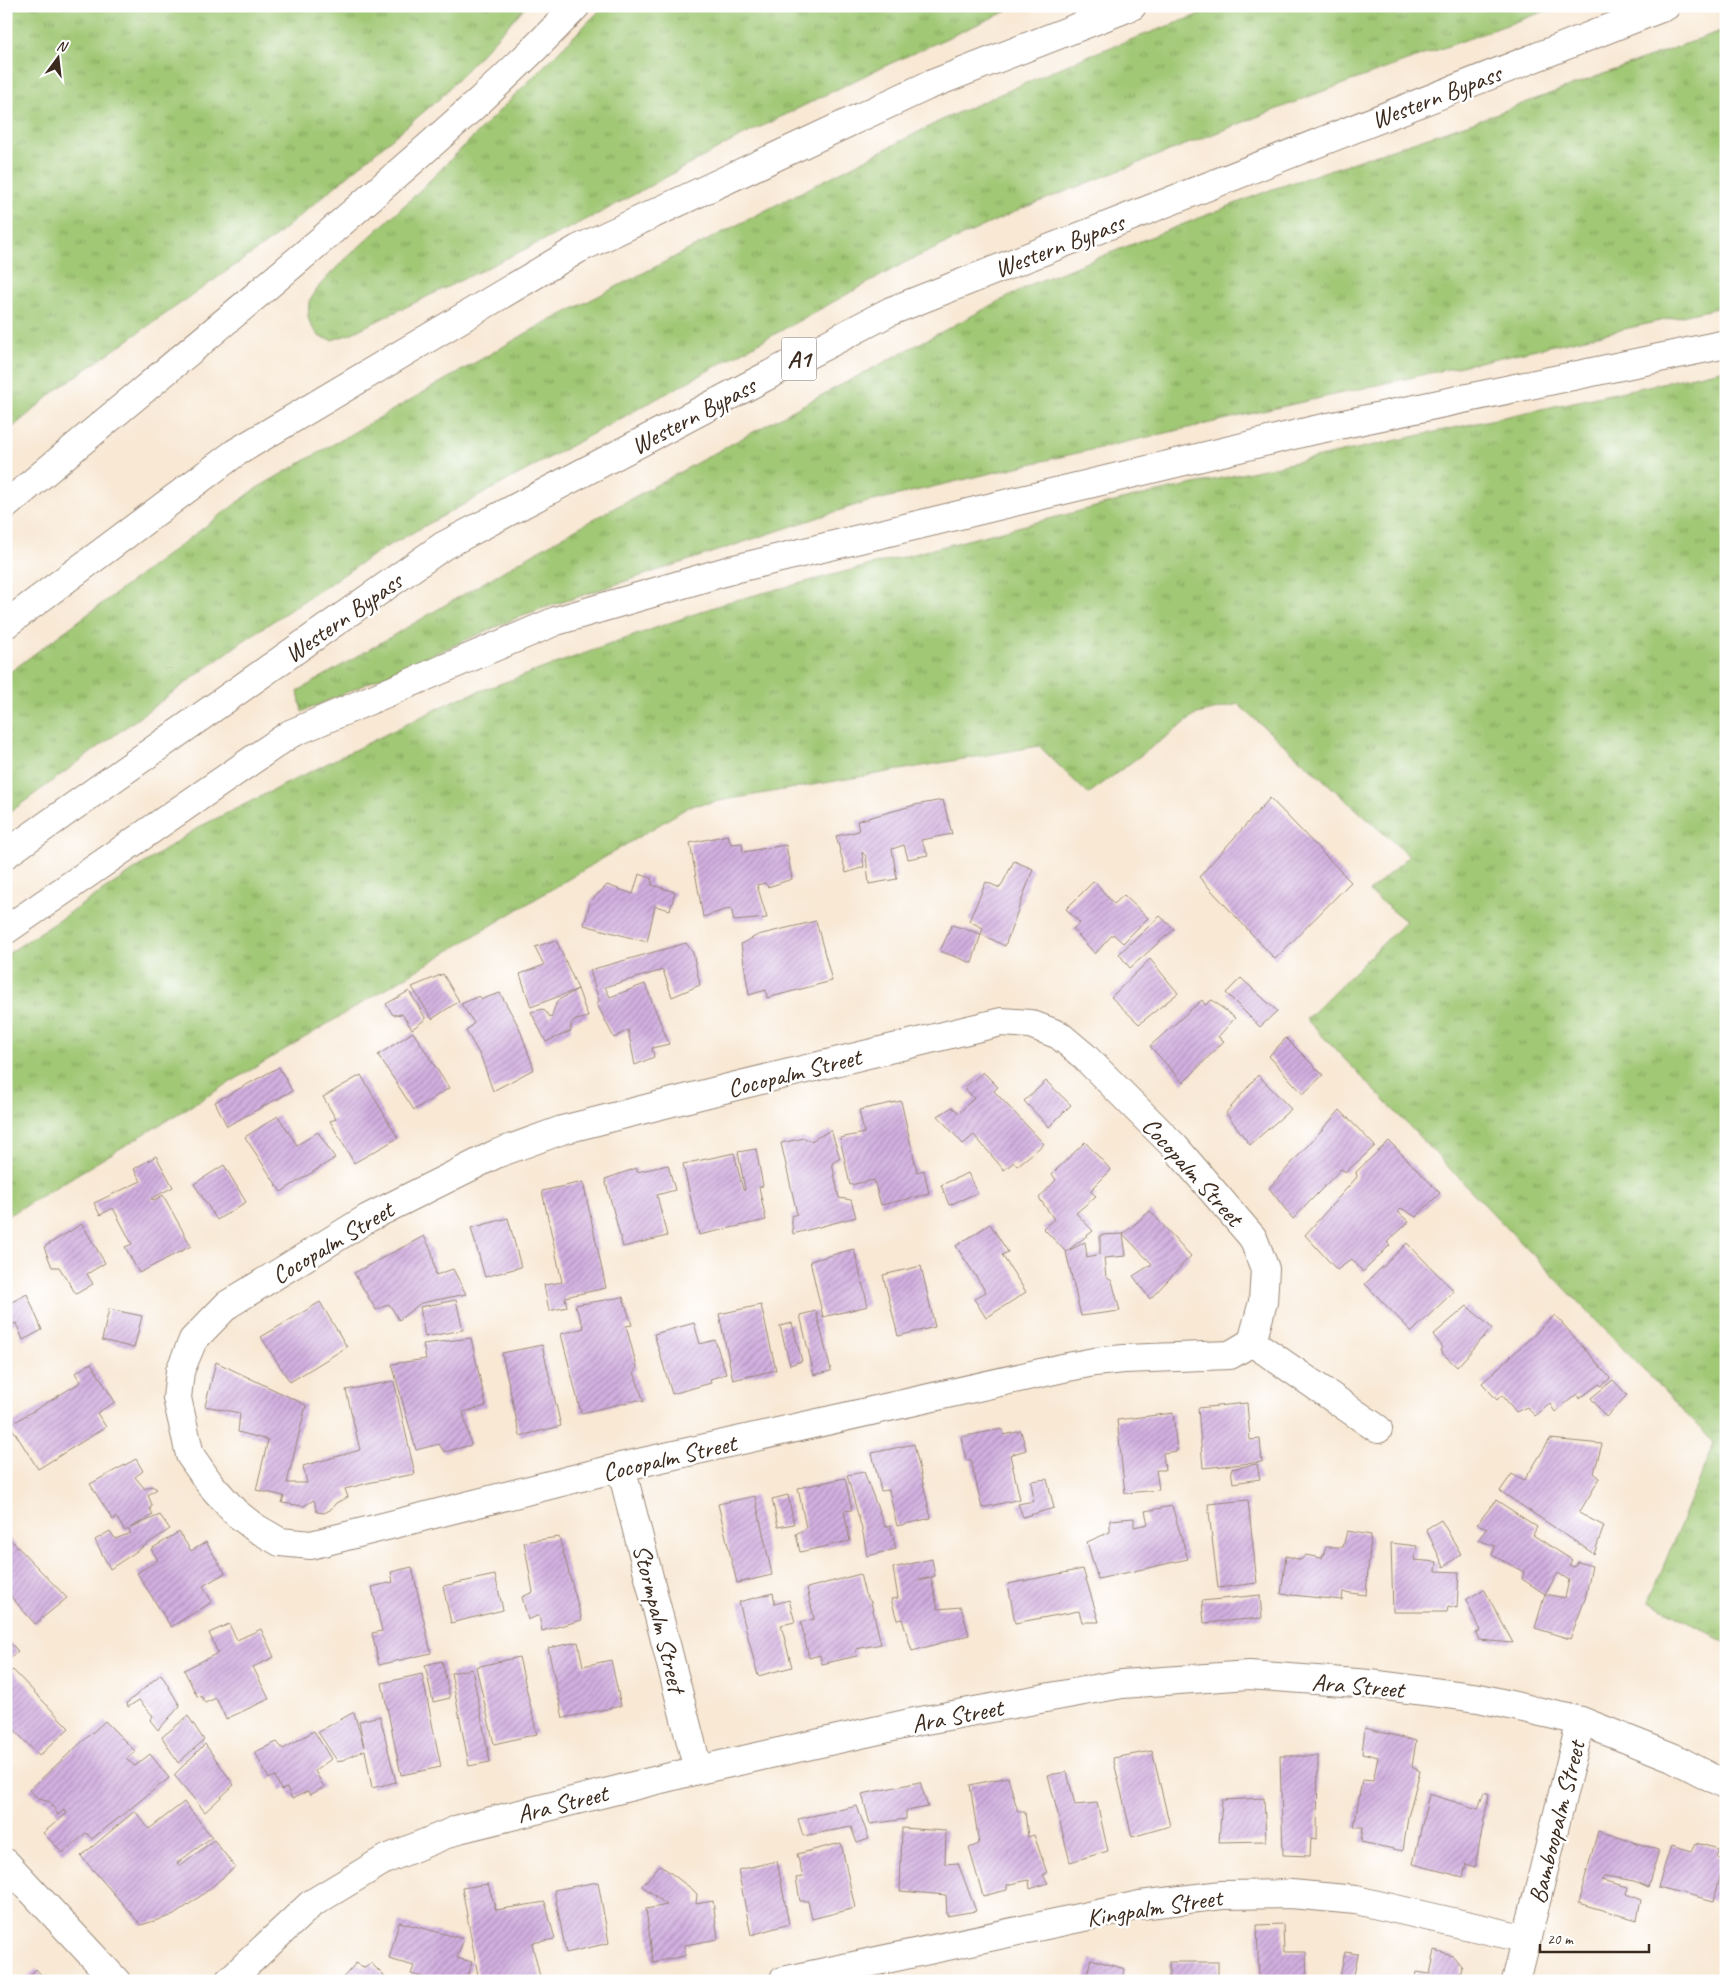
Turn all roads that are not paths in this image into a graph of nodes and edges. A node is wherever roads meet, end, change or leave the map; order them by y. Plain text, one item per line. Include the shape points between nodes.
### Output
1 (576, 6) edge
2 (1132, 6) edge
3 (1666, 6) edge
4 (1726, 344) edge
5 (6, 504) edge
6 (6, 624) edge
7 (6, 854) edge
8 (6, 930) edge
9 (1252, 1342) junction
10 (1378, 1429) dead end
11 (621, 1467) junction
12 (1580, 1721) junction
13 (698, 1770) junction
14 (1726, 1785) edge
15 (6, 1863) edge
16 (1527, 1939) junction
17 (116, 1981) edge
18 (229, 1981) edge
19 (783, 1981) edge
20 (1516, 1981) edge

1 - 5 main road via 462,118 298,262
2 - 6 main road via 927,86 578,249 235,454
3 - 7 main road, Western Bypass / A1 via 891,311 443,546
4 - 8 main road via 1300,433 734,569 556,621 290,734
9 - 10 main road
9 - 11 main road, Cocopalm Street via 1230,1355 1124,1359 1063,1368
9 - 11 main road, Cocopalm Street via 1263,1302 1265,1269 1253,1238 1175,1147 1084,1056 1059,1035 1030,1024 1001,1022 562,1130 496,1154 368,1218 227,1306 193,1340 180,1372 176,1398 190,1455 235,1512 280,1542 310,1545
11 - 13 main road, Stormpalm Street
12 - 13 main road, Ara Street via 1469,1697 1370,1684 1249,1676 1122,1684 915,1722
12 - 14 main road, Ara Street via 1672,1757
12 - 16 main road, Bamboopalm Street
13 - 18 main road, Ara Street via 459,1829 384,1860 311,1904
15 - 17 main road
16 - 19 main road, Kingpalm Street via 1356,1900 1290,1894 1222,1895 1140,1905
16 - 20 main road, Bamboopalm Street

